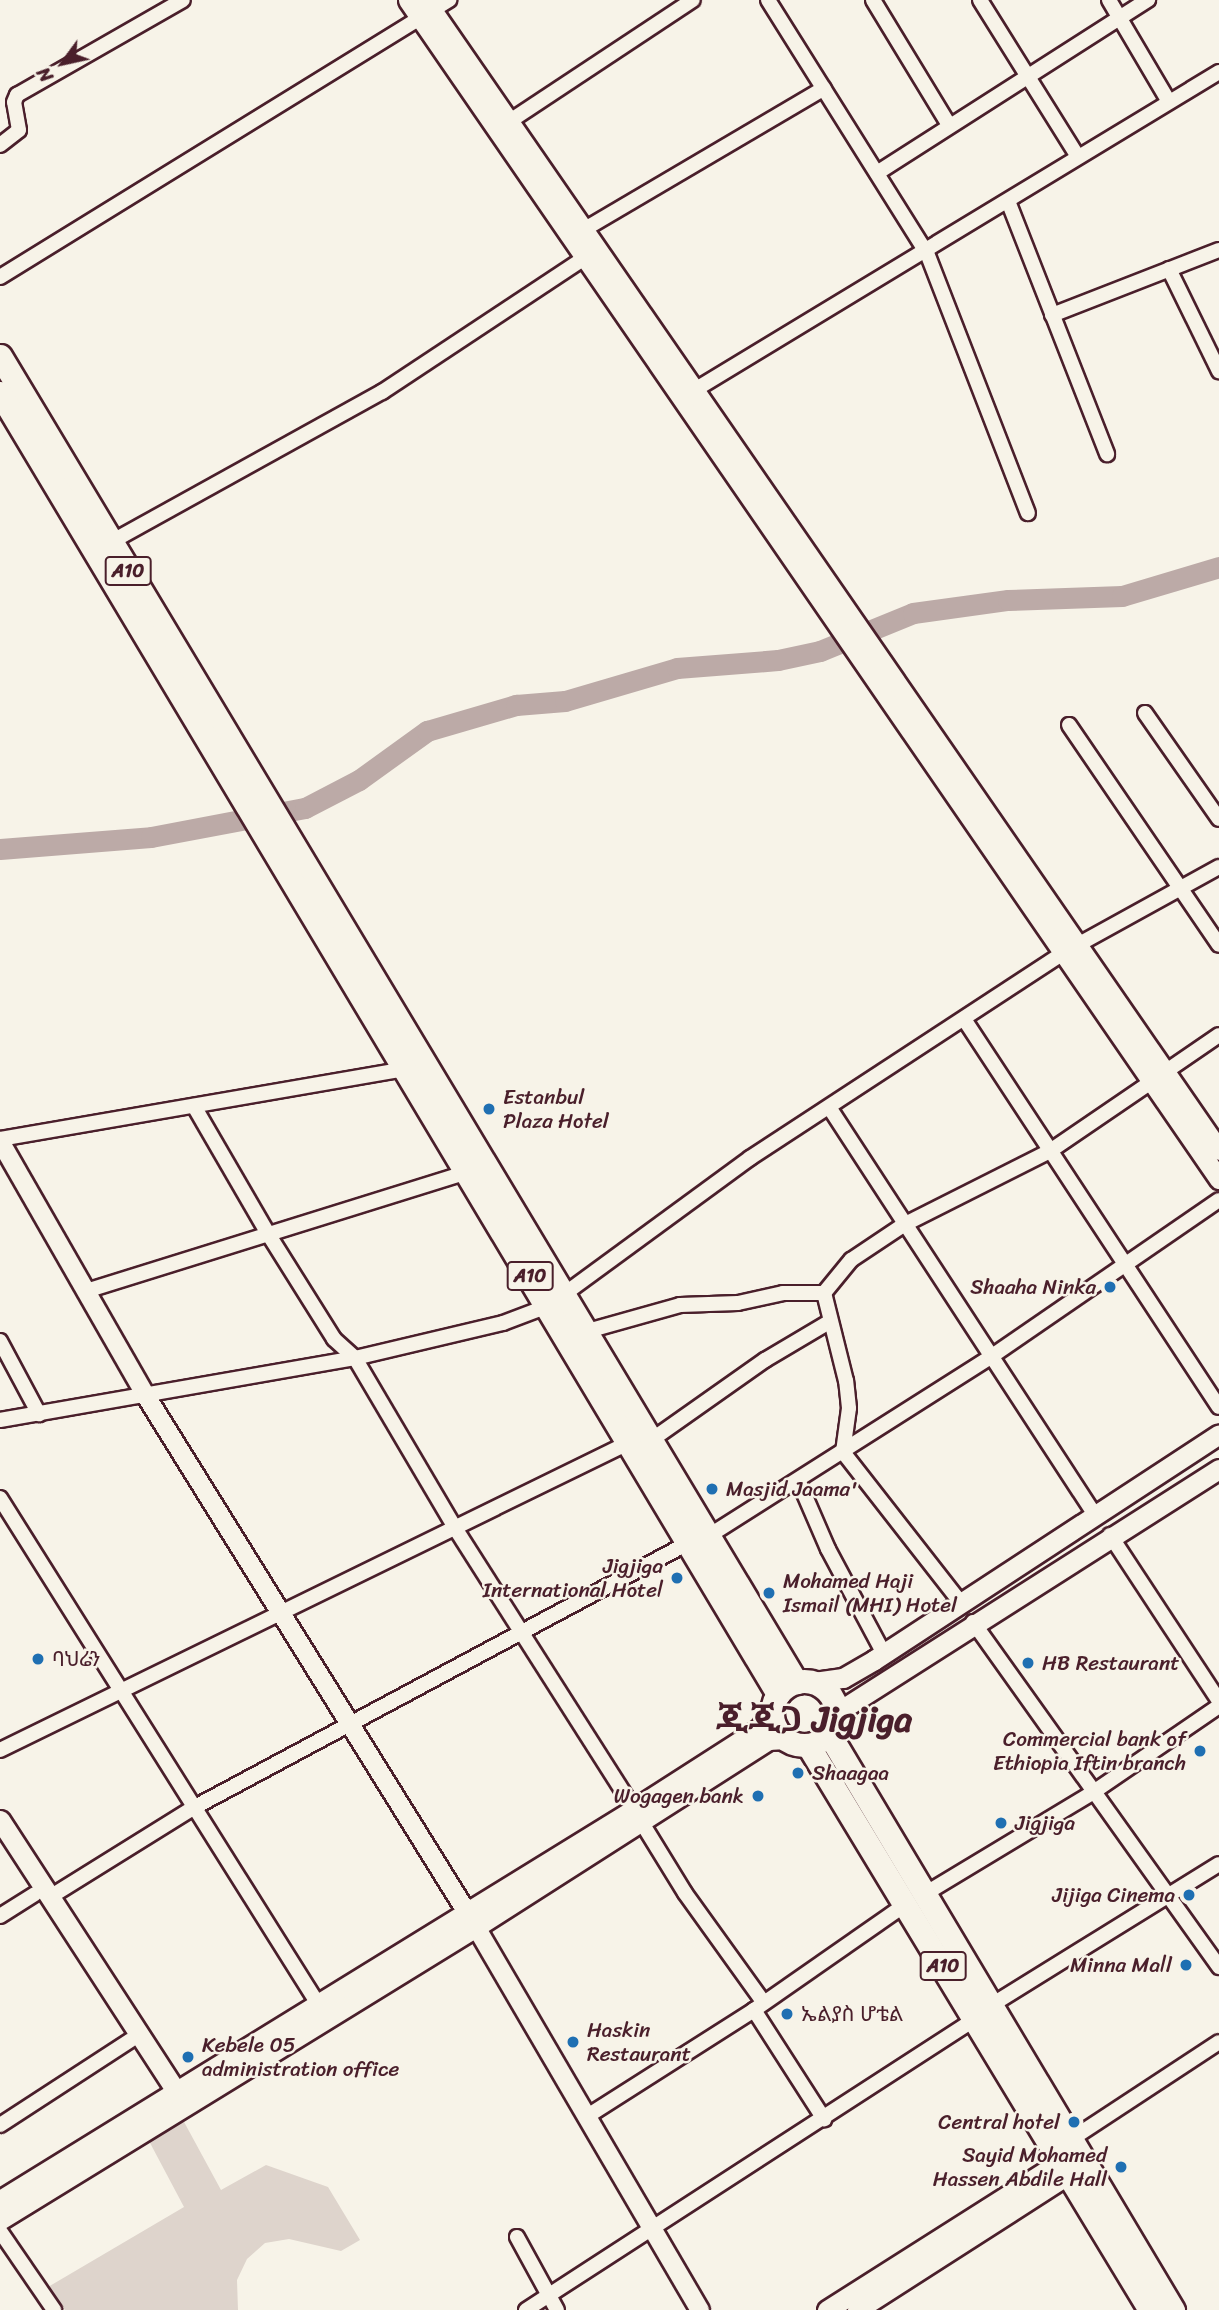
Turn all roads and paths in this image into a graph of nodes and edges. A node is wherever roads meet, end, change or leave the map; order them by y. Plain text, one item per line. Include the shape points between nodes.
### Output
1 (183, 0) edge
2 (408, 0) edge
3 (693, 0) edge
4 (768, 0) edge
5 (873, 0) edge
6 (980, 0) edge
7 (1109, 0) edge
8 (1148, 0) edge
9 (432, 7) edge
10 (1119, 17) junction
11 (1219, 72) edge
12 (1026, 74) junction
13 (824, 88) junction
14 (1170, 102) junction
15 (510, 121) junction
16 (949, 125) junction
17 (0, 145) edge
18 (1078, 157) junction
19 (877, 173) junction
20 (1008, 201) junction
21 (585, 229) junction
22 (1219, 250) edge
23 (926, 253) junction
24 (586, 257) junction
25 (1169, 269) junction
26 (0, 277) edge
27 (1052, 315) junction
28 (0, 356) edge
29 (1219, 371) edge
30 (0, 393) edge
31 (688, 394) junction
32 (1107, 454) dead end
33 (1028, 513) dead end
34 (111, 542) junction
35 (1145, 713) dead end
36 (1069, 725) dead end
37 (248, 790) junction
38 (1219, 819) edge
39 (1219, 867) edge
40 (296, 869) junction
41 (1180, 890) junction
42 (1219, 945) edge
43 (1069, 949) junction
44 (964, 1019) junction
45 (1219, 1035) edge
46 (405, 1069) junction
47 (1158, 1077) junction
48 (194, 1107) junction
49 (828, 1107) junction
50 (0, 1140) edge
51 (1219, 1150) edge
52 (1050, 1151) junction
53 (467, 1172) junction
54 (1219, 1179) edge
55 (1219, 1200) edge
56 (905, 1224) junction
57 (267, 1232) junction
58 (1126, 1267) junction
59 (89, 1290) junction
60 (824, 1293) junction
61 (555, 1301) junction
62 (829, 1322) junction
63 (584, 1332) junction
64 (0, 1341) edge
65 (992, 1356) junction
66 (355, 1358) junction
67 (146, 1396) junction
68 (1219, 1407) edge
69 (40, 1414) junction
70 (0, 1420) edge
71 (1219, 1434) edge
72 (640, 1442) junction
73 (843, 1452) junction
74 (1219, 1469) edge
75 (799, 1482) junction
76 (0, 1498) edge
77 (1094, 1513) junction
78 (455, 1528) junction
79 (1110, 1535) junction
80 (699, 1539) junction
81 (961, 1603) junction
82 (281, 1615) junction
83 (973, 1622) junction
84 (523, 1633) junction
85 (884, 1654) junction
86 (790, 1691) junction
87 (119, 1694) junction
88 (1219, 1703) edge
89 (832, 1723) junction
90 (349, 1728) junction
91 (797, 1742) junction
92 (0, 1750) edge
93 (1092, 1793) junction
94 (193, 1808) junction
95 (638, 1816) junction
96 (0, 1820) edge
97 (0, 1840) edge
98 (1219, 1864) edge
99 (42, 1895) junction
100 (1168, 1897) junction
101 (915, 1899) junction
102 (0, 1916) edge
103 (471, 1920) junction
104 (1219, 1967) edge
105 (318, 2004) junction
106 (759, 2006) junction
107 (982, 2013) junction
108 (131, 2040) junction
109 (1219, 2042) edge
110 (176, 2101) junction
111 (586, 2117) junction
112 (824, 2119) junction
113 (0, 2125) edge
114 (1072, 2158) junction
115 (0, 2200) edge
116 (0, 2220) edge
117 (653, 2228) junction
118 (0, 2231) edge
119 (517, 2237) dead end
120 (547, 2296) junction
121 (863, 2307) edge
122 (698, 2309) edge
123 (54, 2310) edge
124 (526, 2310) edge
125 (556, 2310) edge
126 (827, 2310) edge
127 (1150, 2310) edge
128 (1173, 2310) edge

1 - 17 street via 17,95 19,130
2 - 9 main road
3 - 15 street
4 - 13 street
5 - 16 street
6 - 12 street
7 - 10 street
8 - 10 street
9 - 15 main road
9 - 24 main road
9 - 26 street
10 - 12 street
10 - 14 street
11 - 14 street
12 - 16 street
12 - 18 street
13 - 19 street
13 - 21 street
14 - 18 street
15 - 21 main road
16 - 19 street
18 - 20 street
19 - 23 street
20 - 23 street
20 - 27 street
21 - 31 main road
22 - 25 street
23 - 31 street
23 - 33 street
24 - 31 main road
24 - 34 street via 382,392
25 - 27 street
25 - 29 street
27 - 32 street
28 - 34 highway, A10
30 - 37 highway, A10
31 - 43 main road
34 - 37 highway, A10
35 - 38 street
36 - 41 street
37 - 40 highway, A10
39 - 41 street
40 - 46 highway, A10
40 - 61 highway, A10
41 - 42 street
41 - 43 street
43 - 44 street
43 - 47 main road
44 - 49 street
44 - 52 street
45 - 47 street
46 - 48 street
46 - 53 highway, A10
47 - 51 main road
47 - 52 street
47 - 54 main road
48 - 50 street
48 - 57 street
49 - 56 street
49 - 61 street via 750,1158
50 - 59 street
52 - 56 street
52 - 58 street
53 - 57 street
53 - 61 highway, A10
55 - 58 street
56 - 60 street via 851,1260
56 - 65 street
57 - 59 street
57 - 66 street via 334,1339
58 - 65 street
58 - 68 street
59 - 67 street
60 - 62 street
60 - 63 street via 680,1305
61 - 63 highway, A10
61 - 66 street via 503,1324
61 - 72 highway, A10
62 - 72 street
62 - 73 street via 849,1408
63 - 72 highway, A10
64 - 69 street
65 - 73 street
65 - 77 street
66 - 67 street
66 - 78 street
67 - 69 street
67 - 82 street
69 - 70 street
71 - 77 main road
72 - 78 street
72 - 80 highway, A10
73 - 75 street
73 - 81 street
74 - 79 main road
75 - 80 street
75 - 85 street via 828,1549
76 - 87 street
77 - 81 main road
78 - 82 street
78 - 84 street
79 - 83 main road
79 - 88 street
80 - 84 street
80 - 86 highway, A10
81 - 85 main road
82 - 87 street
82 - 90 street
83 - 89 main road
83 - 93 street
84 - 90 street
84 - 95 street
85 - 86 main road via 843,1678
86 - 89 highway, A10 via 829,1692
86 - 91 highway, A10 via 774,1722
86 - 95 main road via 760,1728
87 - 92 street
87 - 94 street
88 - 93 street
89 - 91 highway
89 - 101 highway, A10
90 - 94 street
90 - 103 street
91 - 95 main road via 768,1740
91 - 101 highway, A10
93 - 100 street
93 - 101 street
94 - 99 street
94 - 105 street
95 - 103 main road
95 - 106 street
96 - 99 main road
97 - 99 main road
98 - 100 street
99 - 102 street
99 - 108 main road
99 - 110 main road
100 - 104 street
100 - 107 street
101 - 106 street
101 - 107 highway, A10
103 - 105 main road
103 - 110 main road
103 - 111 street
105 - 110 main road
106 - 111 street
106 - 112 street
107 - 112 street
107 - 114 highway, A10
108 - 110 main road
108 - 113 street
109 - 114 street
110 - 115 main road
110 - 116 main road
111 - 117 street
112 - 117 street
114 - 121 main road
114 - 126 main road
114 - 127 highway, A10
114 - 128 highway, A10
117 - 120 street
117 - 122 street
118 - 123 street
119 - 120 street
120 - 124 street
120 - 125 street

